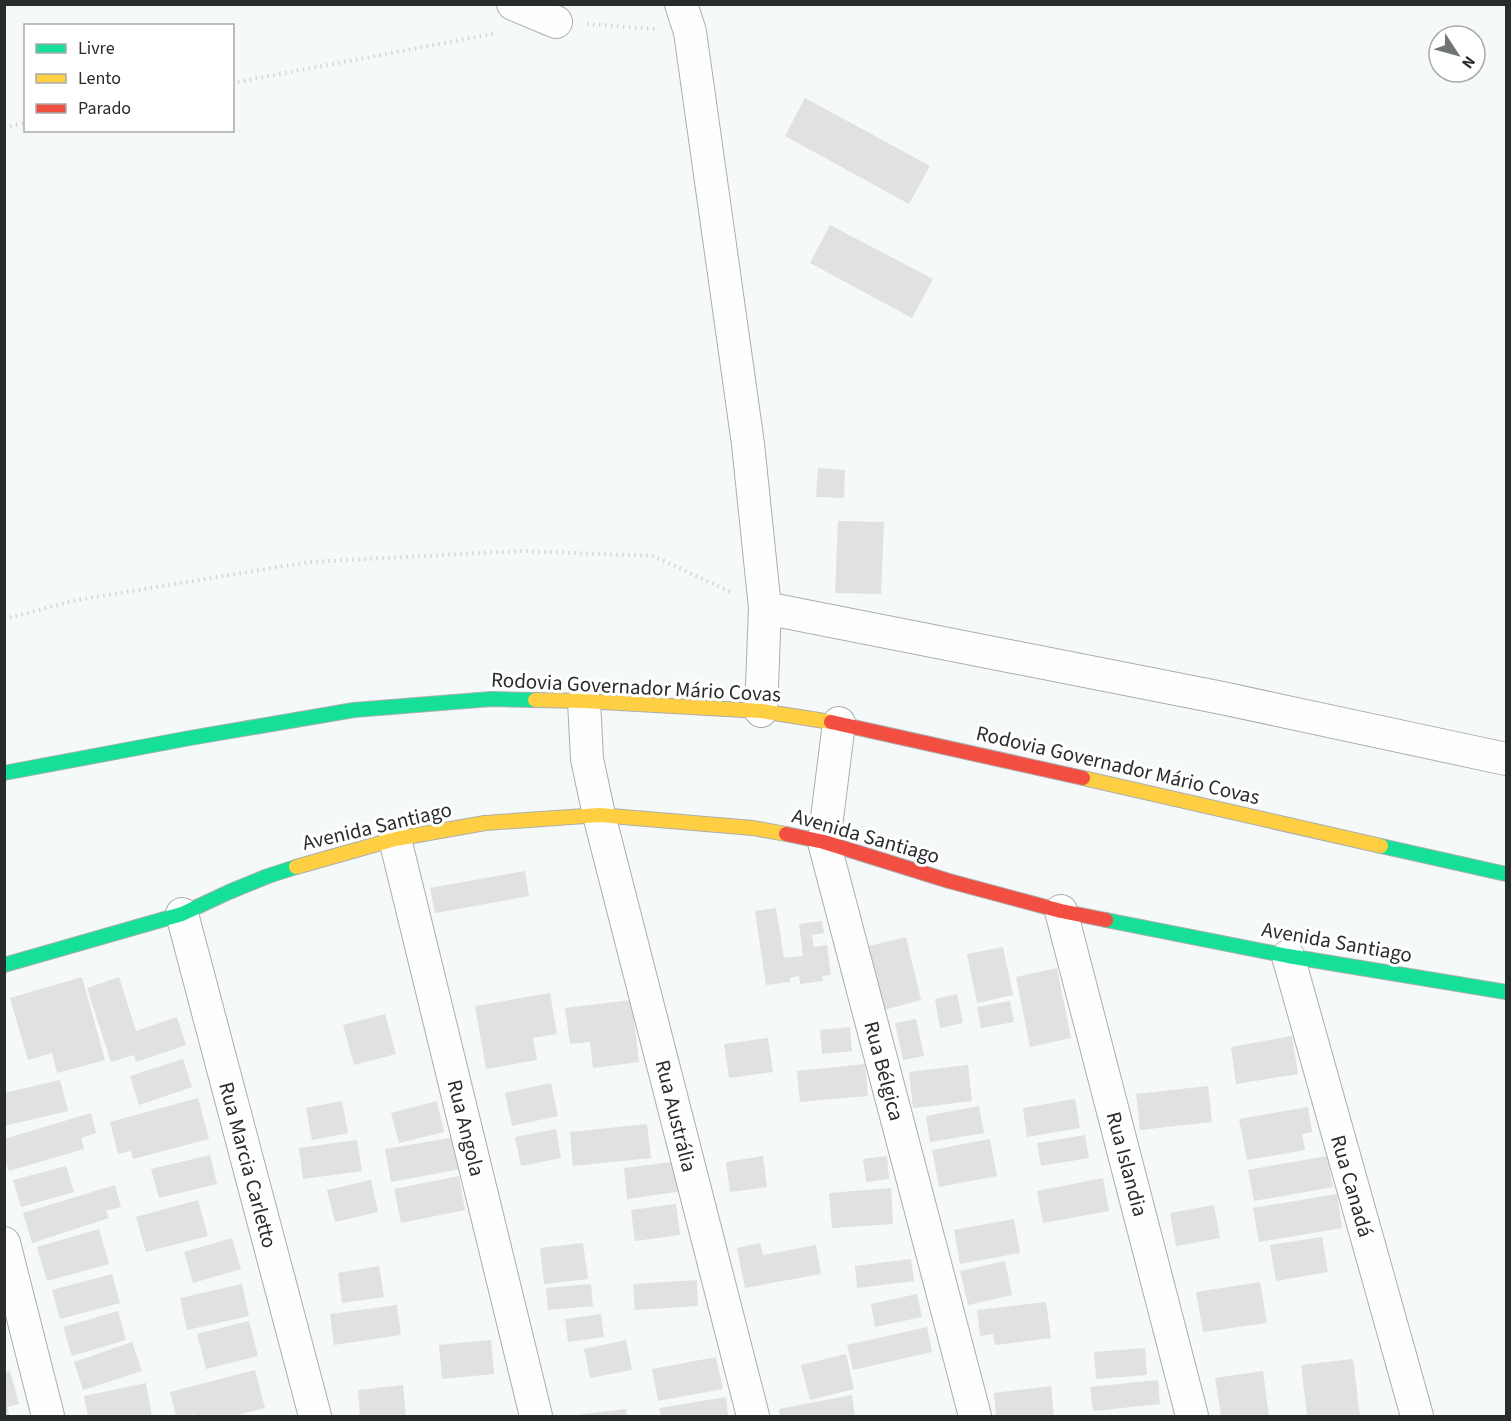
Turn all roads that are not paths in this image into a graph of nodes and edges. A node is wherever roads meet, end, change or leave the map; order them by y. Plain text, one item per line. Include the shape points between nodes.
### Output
1 (513, 4) edge
2 (685, 18) edge
3 (556, 22) road end
4 (765, 608) junction
5 (584, 701) junction
6 (761, 711) junction
7 (840, 723) junction
8 (1506, 759) edge
9 (4, 773) edge
10 (599, 815) junction
11 (395, 839) junction
12 (824, 842) junction
13 (1506, 874) edge
14 (1061, 911) junction
15 (182, 914) junction
16 (1288, 956) junction
17 (4, 965) edge
18 (1506, 992) edge
19 (4, 1243) edge
20 (48, 1416) edge
21 (315, 1416) edge
22 (536, 1416) edge
23 (753, 1416) edge
24 (975, 1416) edge
25 (1192, 1416) edge
26 (1417, 1416) edge

1 - 3 street
2 - 4 street via 748,444
4 - 6 street
4 - 8 street via 1222,698
5 - 6 main road, Rodovia Governador Mário Covas
5 - 9 main road, Rodovia Governador Mário Covas via 491,699 354,710
5 - 10 street, Rua Austrália via 587,759
6 - 7 main road, Rodovia Governador Mário Covas
7 - 12 street, Rua Bélgica
7 - 13 main road, Rodovia Governador Mário Covas
10 - 11 main road, Avenida Santiago via 485,823
10 - 12 main road, Avenida Santiago via 753,828
10 - 23 street, Rua Austrália
11 - 15 main road, Avenida Santiago via 268,876
11 - 22 street, Rua Angola
12 - 14 main road, Avenida Santiago
12 - 24 street, Rua Bélgica
14 - 16 main road, Avenida Santiago
14 - 25 street, Rua Islandia
15 - 17 main road, Avenida Santiago
15 - 21 street, Rua Marcia Carletto
16 - 18 main road, Avenida Santiago
16 - 26 street, Rua Canadá
19 - 20 street

